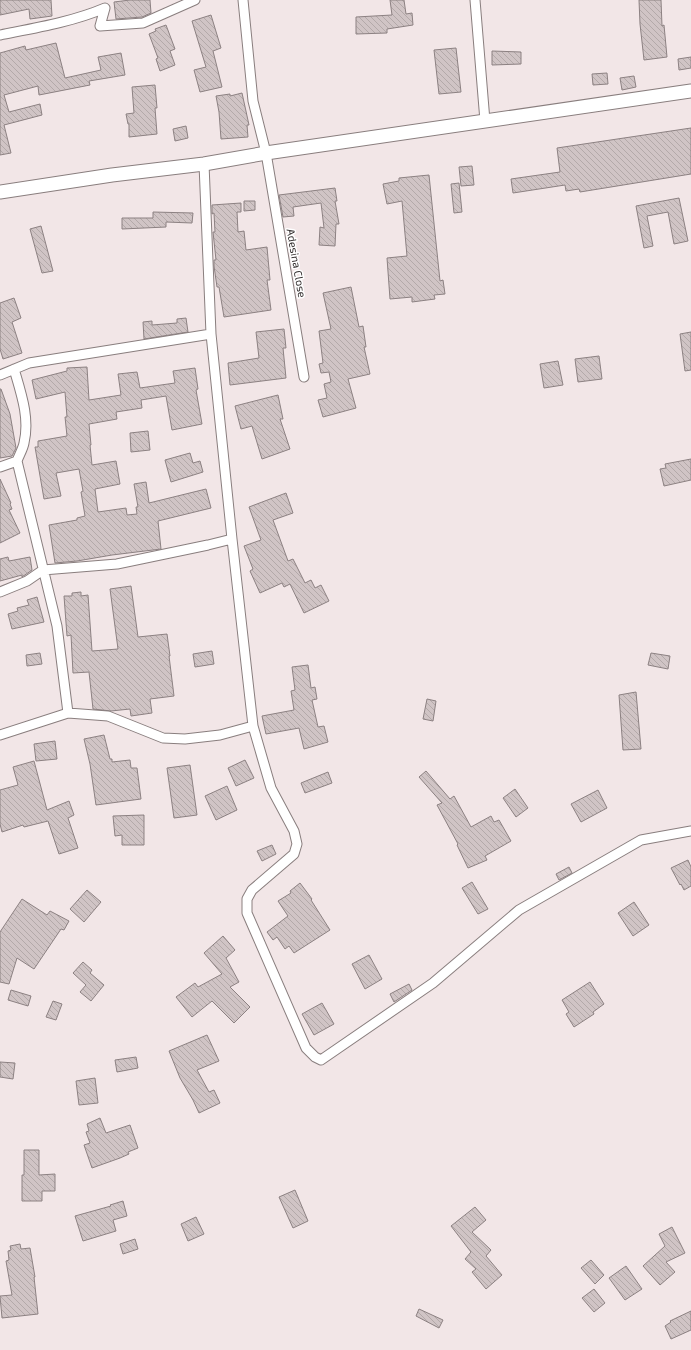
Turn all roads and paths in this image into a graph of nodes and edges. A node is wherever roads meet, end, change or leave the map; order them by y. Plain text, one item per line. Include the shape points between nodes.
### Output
1 (195, 0) edge
2 (243, 0) edge
3 (475, 0) edge
4 (104, 4) edge
5 (0, 35) edge
6 (691, 91) edge
7 (485, 121) junction
8 (266, 152) junction
9 (204, 164) junction
10 (0, 192) edge
11 (211, 334) junction
12 (14, 369) junction
13 (0, 375) edge
14 (304, 377) dead end
15 (16, 460) junction
16 (0, 467) edge
17 (232, 539) junction
18 (43, 570) junction
19 (0, 592) edge
20 (68, 713) junction
21 (253, 726) junction
22 (0, 735) edge
23 (691, 831) edge

1 - 4 street via 143,23 100,26
2 - 8 street, Adesina Close via 253,101
3 - 7 street
4 - 5 street via 89,14
6 - 7 main road
7 - 8 main road
8 - 9 main road
8 - 14 street, Adesina Close
9 - 10 main road
9 - 11 street
11 - 12 street via 29,363
11 - 17 street
12 - 13 street
12 - 15 street via 24,401 27,429 24,445
15 - 16 street
15 - 18 street
17 - 18 street via 117,564
17 - 21 street
18 - 19 street via 27,581
18 - 20 street via 57,626
20 - 21 street via 108,716 163,738 185,739 220,735
20 - 22 street
21 - 23 street via 272,788 294,831 297,844 294,854 252,890 247,899 247,913 306,1048 321,1060 433,983 519,910 641,840

